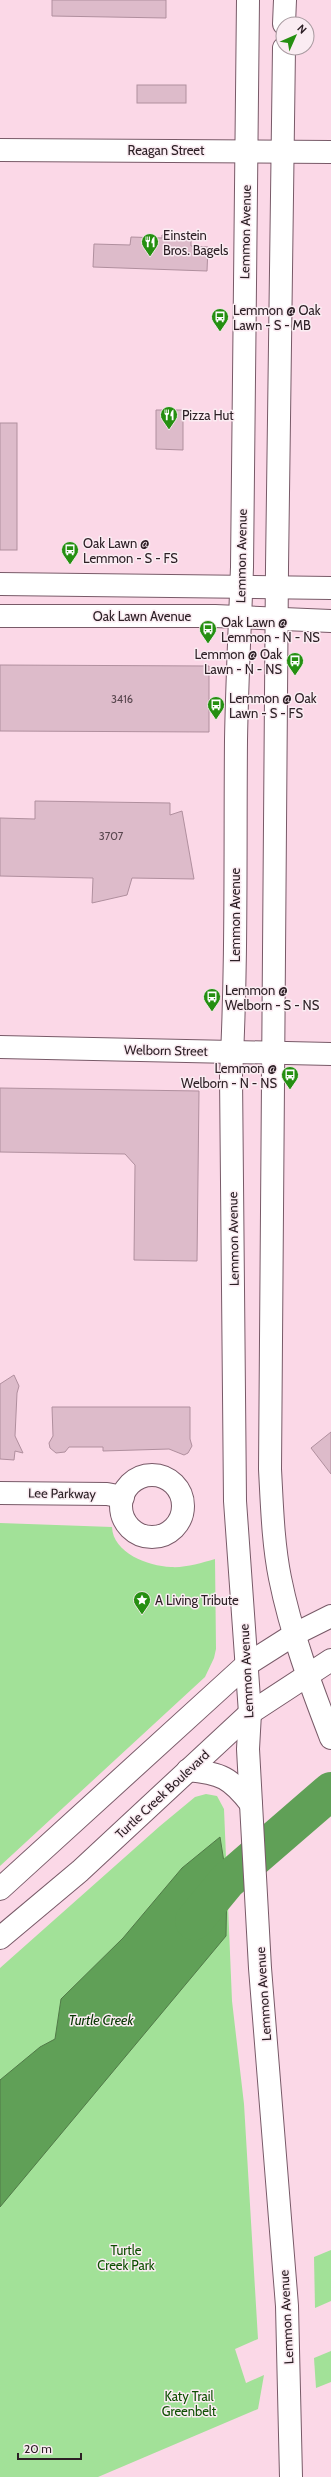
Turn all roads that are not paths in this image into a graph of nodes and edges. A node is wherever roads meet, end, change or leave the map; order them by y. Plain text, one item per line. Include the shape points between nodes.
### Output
1 (248, 0) edge
2 (285, 0) edge
3 (284, 16) edge
4 (284, 56) edge
5 (0, 150) edge
6 (246, 150) junction
7 (282, 151) junction
8 (331, 152) edge
9 (0, 584) edge
10 (241, 586) junction
11 (277, 586) junction
12 (331, 588) edge
13 (0, 616) edge
14 (239, 618) junction
15 (276, 619) junction
16 (331, 621) edge
17 (0, 1048) edge
18 (232, 1051) junction
19 (273, 1053) junction
20 (331, 1054) edge
21 (0, 1493) edge
22 (123, 1497) dead end
23 (331, 1616) edge
24 (294, 1634) junction
25 (331, 1660) edge
26 (246, 1665) junction
27 (307, 1676) junction
28 (250, 1713) junction
29 (331, 1738) edge
30 (188, 1770) junction
31 (247, 1789) junction
32 (0, 1889) edge
33 (0, 1938) edge
34 (291, 2477) edge

1 - 6 main road, Lemmon Avenue
2 - 3 main road
4 - 7 main road
5 - 6 main road, Reagan Street
6 - 7 main road, Reagan Street
6 - 10 main road, Lemmon Avenue
7 - 8 main road, Reagan Street
7 - 11 main road
9 - 10 main road
10 - 11 main road
10 - 14 main road, Lemmon Avenue
11 - 12 main road
11 - 15 main road
13 - 14 main road, Oak Lawn Avenue
14 - 15 main road, Oak Lawn Avenue
14 - 18 main road, Lemmon Avenue
15 - 16 main road, Oak Lawn Avenue
15 - 19 main road
17 - 18 main road, Welborn Street
18 - 19 main road, Welborn Street
18 - 26 main road, Lemmon Avenue via 235,1501
19 - 20 main road, Welborn Street
19 - 24 main road via 270,1469 273,1524 280,1578
21 - 22 main road, Lee Parkway via 107,1494
23 - 24 main road
24 - 26 main road
24 - 27 main road
25 - 27 main road, Turtle Creek Boulevard
26 - 28 main road, Lemmon Avenue
26 - 32 main road
27 - 28 main road, Turtle Creek Boulevard
27 - 29 main road
28 - 30 main road, Turtle Creek Boulevard
28 - 31 main road, Lemmon Avenue
30 - 31 main road via 220,1774
30 - 33 main road, Turtle Creek Boulevard via 80,1871
31 - 34 main road, Lemmon Avenue via 287,2306

